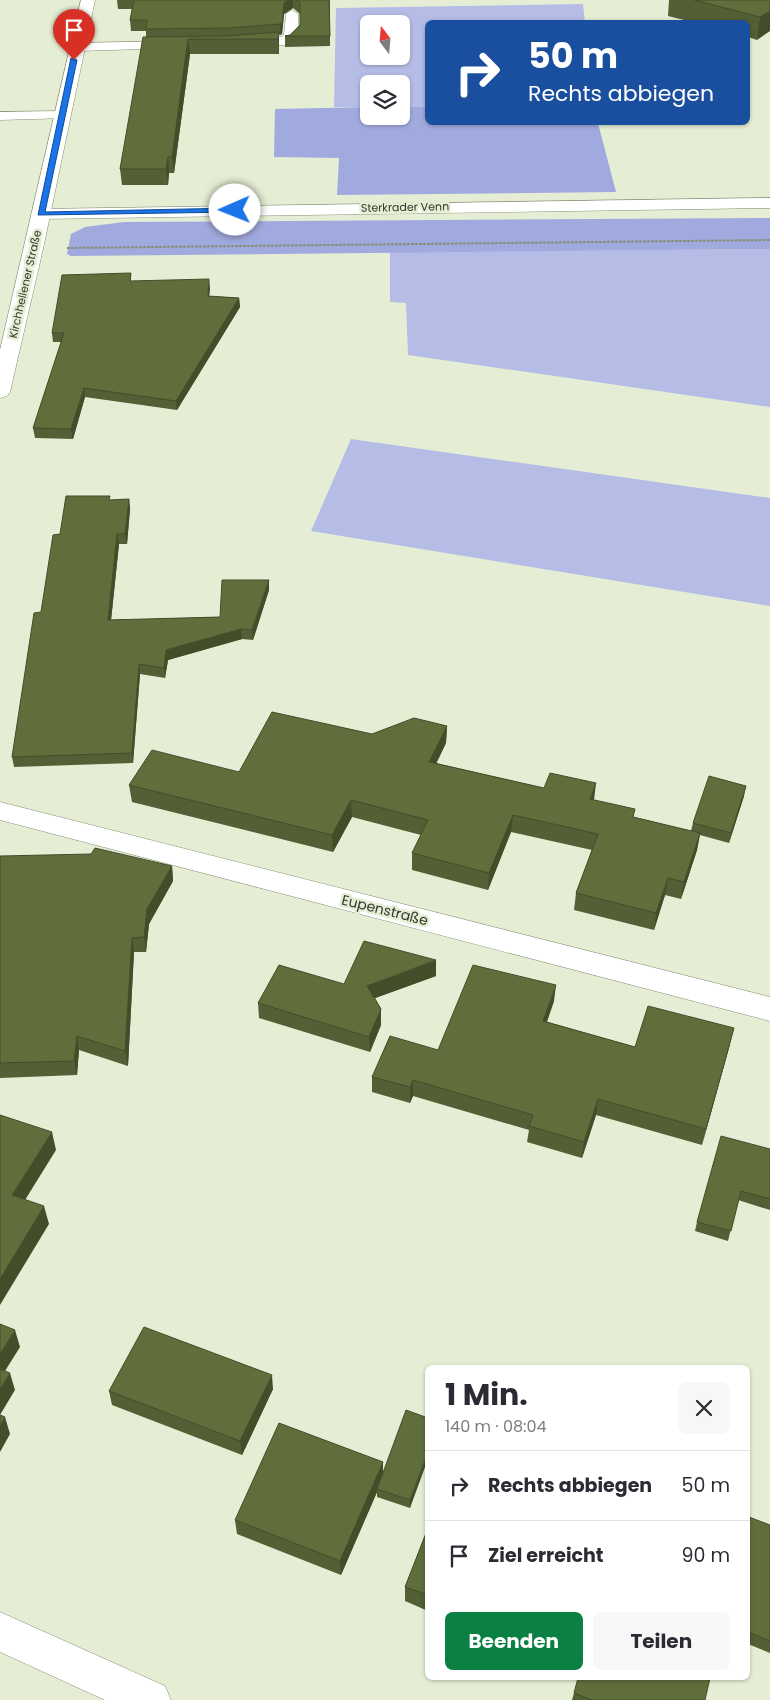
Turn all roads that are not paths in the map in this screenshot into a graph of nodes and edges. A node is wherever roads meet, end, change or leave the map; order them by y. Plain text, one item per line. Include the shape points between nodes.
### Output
1 (88, 0) edge
2 (292, 14) dead end
3 (191, 45) edge
4 (229, 45) edge
5 (77, 46) junction
6 (0, 116) edge
7 (62, 116) junction
8 (770, 203) edge
9 (40, 214) junction
10 (0, 392) edge
11 (0, 811) edge
12 (770, 1009) edge
13 (8, 1642) edge
14 (151, 1700) edge

1 - 5 street, Kirchhellener Straße
2 - 4 lane via 291,36 284,41
3 - 5 lane
5 - 7 street, Kirchhellener Straße
6 - 7 lane
7 - 9 street, Kirchhellener Straße
8 - 9 street, Sterkrader Venn
9 - 10 street, Kirchhellener Straße
11 - 12 street, Eupenstraße
13 - 14 street

